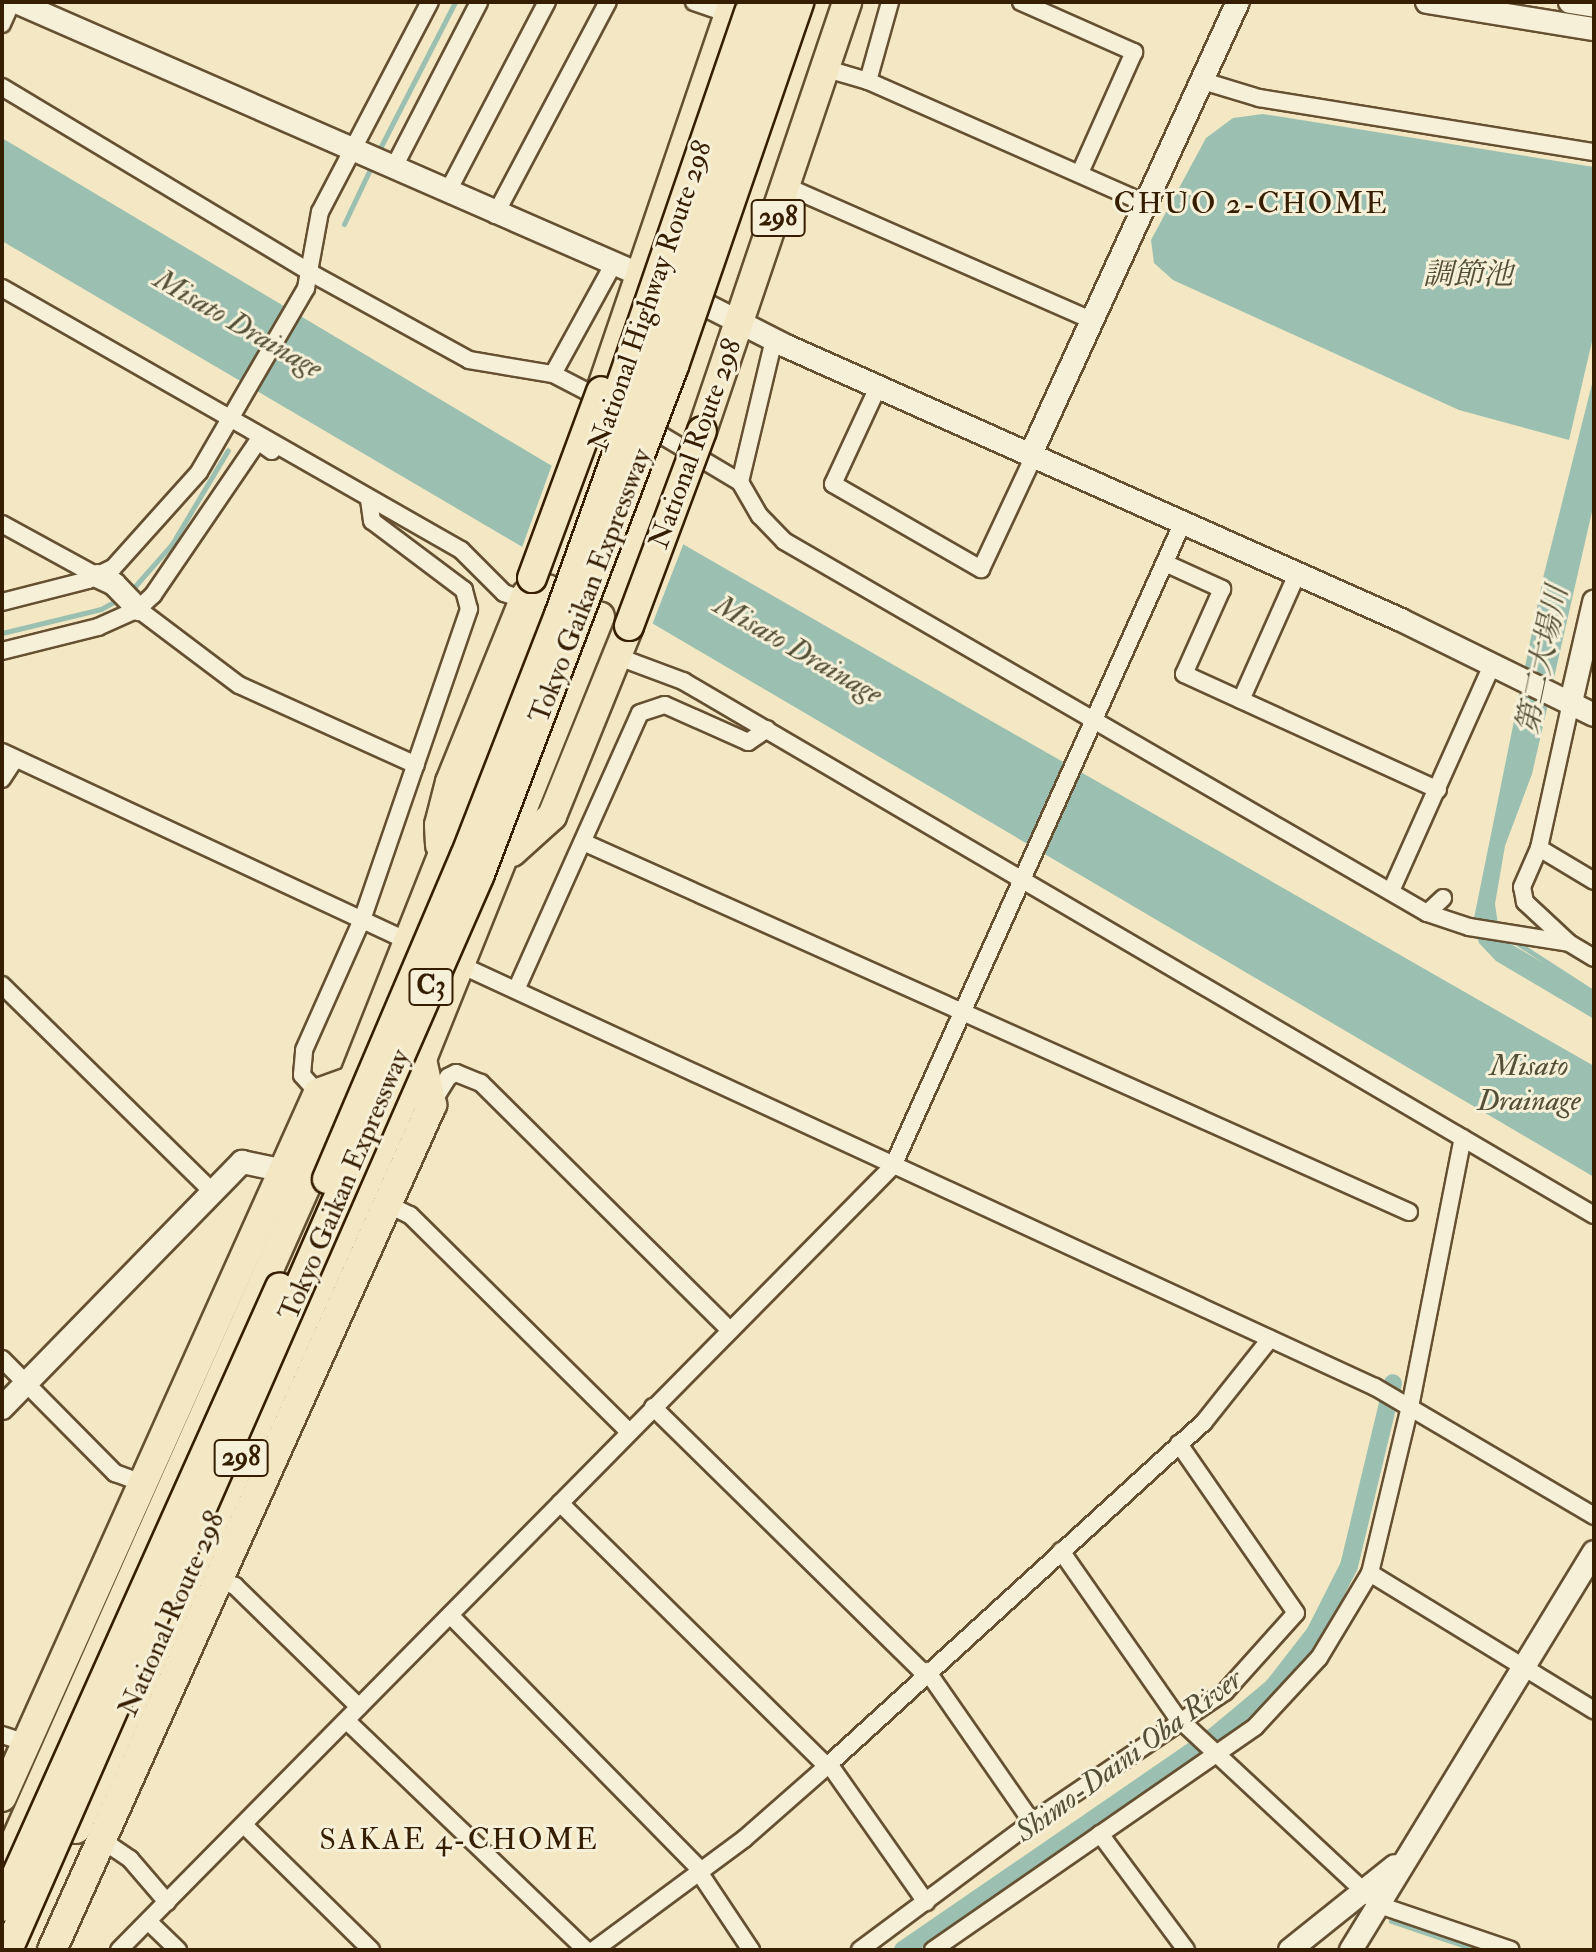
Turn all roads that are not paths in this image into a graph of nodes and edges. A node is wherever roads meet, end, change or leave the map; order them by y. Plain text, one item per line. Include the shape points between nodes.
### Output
1 (14, 2) edge
2 (430, 2) edge
3 (479, 2) edge
4 (547, 2) edge
5 (608, 2) edge
6 (694, 2) edge
7 (771, 2) edge
8 (799, 2) edge
9 (813, 2) edge
10 (847, 2) edge
11 (890, 2) edge
12 (1021, 2) edge
13 (1238, 2) edge
14 (1427, 2) edge
15 (1570, 2) edge
16 (1576, 2) edge
17 (738, 6) edge
18 (1594, 6) edge
19 (2, 24) edge
20 (1594, 29) edge
21 (827, 69) junction
22 (868, 81) junction
23 (1203, 81) junction
24 (2, 87) edge
25 (357, 148) junction
26 (1594, 152) edge
27 (391, 165) junction
28 (1080, 173) junction
29 (788, 187) junction
30 (447, 193) junction
31 (1144, 203) junction
32 (495, 215) junction
33 (613, 265) junction
34 (643, 275) junction
35 (309, 281) junction
36 (2, 288) edge
37 (742, 319) junction
38 (1091, 320) junction
39 (774, 339) junction
40 (553, 374) junction
41 (878, 387) junction
42 (236, 408) junction
43 (1031, 457) junction
44 (340, 481) junction
45 (740, 482) junction
46 (369, 499) junction
47 (2, 524) edge
48 (1182, 524) junction
49 (1165, 563) junction
50 (1297, 574) junction
51 (97, 576) junction
52 (533, 598) junction
53 (2, 602) edge
54 (1594, 602) edge
55 (138, 609) junction
56 (600, 616) joint
57 (590, 643) junction
58 (2, 651) edge
59 (617, 654) junction
60 (1492, 665) junction
61 (1241, 700) junction
62 (1567, 700) junction
63 (1594, 715) edge
64 (1091, 728) junction
65 (767, 729) junction
66 (9, 756) edge
67 (416, 765) junction
68 (2, 779) edge
69 (1438, 790) junction
70 (583, 842) junction
71 (1539, 848) junction
72 (502, 863) junction
73 (1021, 880) junction
74 (1594, 881) edge
75 (1391, 891) junction
76 (1443, 898) dead end
77 (1427, 913) junction
78 (362, 920) junction
79 (410, 942) junction
80 (1569, 943) junction
81 (1594, 958) edge
82 (460, 965) junction
83 (2, 985) edge
84 (516, 990) junction
85 (961, 1011) junction
86 (422, 1059) junction
87 (353, 1080) junction
88 (318, 1093) junction
89 (432, 1105) junction
90 (1463, 1138) junction
91 (893, 1166) junction
92 (285, 1171) junction
93 (213, 1192) junction
94 (387, 1204) junction
95 (1409, 1212) dead end
96 (1594, 1215) edge
97 (730, 1330) junction
98 (1270, 1339) junction
99 (2, 1359) edge
100 (26, 1383) junction
101 (653, 1407) junction
102 (1410, 1407) junction
103 (2, 1408) edge
104 (628, 1431) junction
105 (1179, 1444) junction
106 (145, 1484) junction
107 (560, 1503) junction
108 (1594, 1516) edge
109 (1061, 1551) junction
110 (1594, 1552) edge
111 (1370, 1573) junction
112 (220, 1581) junction
113 (450, 1615) junction
114 (1524, 1666) junction
115 (926, 1672) junction
116 (359, 1707) junction
117 (1594, 1710) edge
118 (347, 1721) junction
119 (1184, 1724) junction
120 (15, 1739) edge
121 (1215, 1754) junction
122 (828, 1765) junction
123 (2, 1797) edge
124 (1032, 1822) junction
125 (244, 1825) junction
126 (1100, 1834) junction
127 (102, 1840) junction
128 (2, 1871) edge
129 (700, 1871) junction
130 (1372, 1898) junction
131 (167, 1902) junction
132 (926, 1902) junction
133 (2, 1907) edge
134 (148, 1921) junction
135 (8, 1950) edge
136 (22, 1950) edge
137 (52, 1950) edge
138 (119, 1950) edge
139 (178, 1950) edge
140 (371, 1950) edge
141 (586, 1950) edge
142 (594, 1950) edge
143 (751, 1950) edge
144 (860, 1950) edge
145 (933, 1950) edge
146 (1186, 1950) edge
147 (1290, 1950) edge
148 (1351, 1950) edge
149 (1511, 1950) edge

1 - 19 street
1 - 25 street
2 - 25 street
3 - 27 street
4 - 30 street
5 - 32 street
6 - 17 street
7 - 133 highway, Tokyo Gaikan Expressway / C3, bridge via 727,148 465,856 295,1254
8 - 135 highway, Tokyo Gaikan Expressway / C3, bridge via 674,366 480,874
9 - 56 highway, National Highway Route 298 / 298 via 765,159
10 - 21 highway, National Route 298 / 298
11 - 22 street
12 - 28 street via 1134,52
13 - 23 street
14 - 20 street
15 - 16 street
16 - 18 street
17 - 34 highway, National Route 298 / 298
17 - 52 highway, National Highway Route 298 / 298, bridge
21 - 22 street
21 - 29 highway, National Route 298 / 298
22 - 28 street
23 - 26 street via 1259,98
23 - 31 street
24 - 35 street
25 - 27 street
25 - 35 street via 318,217
27 - 30 street
28 - 31 street
29 - 37 highway, National Route 298 / 298
29 - 38 street
30 - 32 street
31 - 38 street
32 - 33 street
33 - 34 street
33 - 40 street
34 - 37 street
34 - 52 highway, National Route 298 / 298, bridge
35 - 40 street via 481,366
35 - 42 street
36 - 42 street
37 - 39 street
37 - 59 highway, National Route 298 / 298, bridge
38 - 43 street
39 - 41 street
39 - 45 street
40 - 45 street
41 - 43 street
41 - 43 street via 833,484 981,569
42 - 44 street
42 - 51 street via 182,496 118,564
43 - 48 street
44 - 46 street
44 - 55 street via 321,481 258,441 153,595
45 - 64 street via 760,516 784,541
46 - 52 street via 461,550 504,593
46 - 67 street via 372,521 464,590 469,609
47 - 51 street
48 - 49 street
48 - 50 street
49 - 61 street via 1222,589 1184,674
49 - 64 street
50 - 60 street
50 - 61 street
51 - 53 street
51 - 55 street via 114,584
52 - 79 highway, National Route 298 / 298 via 450,782 439,825 442,866
54 - 62 street
55 - 58 street via 98,627
55 - 67 street via 239,685
56 - 57 highway, National Route 298 / 298
57 - 59 street
57 - 72 highway, National Route 298 / 298
59 - 65 street via 665,672
59 - 72 highway, National Route 298 / 298 via 552,816
60 - 62 street
60 - 69 street
61 - 69 street
62 - 63 street
62 - 71 street
64 - 73 street
64 - 75 street
65 - 70 street via 748,742 665,705 640,713
65 - 73 street
66 - 68 street
66 - 78 street
67 - 78 street
69 - 75 street
70 - 84 street
70 - 85 street
71 - 74 street
71 - 80 street via 1522,887 1525,902
72 - 82 highway, National Route 298 / 298
73 - 85 street
73 - 90 street
75 - 77 street
76 - 77 street
77 - 80 street via 1469,927
78 - 79 street
78 - 88 street via 299,1064 306,1083
79 - 82 street
79 - 87 highway, National Route 298 / 298
80 - 81 street
82 - 84 street
82 - 86 highway, National Route 298 / 298
83 - 93 street
84 - 91 street
85 - 91 street
85 - 95 street
86 - 89 highway
86 - 136 highway, National Route 298 / 298
87 - 88 highway
87 - 128 highway, National Route 298 / 298
88 - 92 highway
89 - 94 highway, National Route 298 / 298
89 - 97 street via 456,1073 481,1083
90 - 96 street
90 - 102 street
91 - 97 street
91 - 98 street
92 - 93 street via 242,1162
92 - 106 highway
93 - 100 street
94 - 104 street via 410,1215
94 - 112 highway, National Route 298 / 298
97 - 101 street
98 - 102 street
98 - 105 street
99 - 100 street
100 - 103 street
100 - 106 street via 115,1473
101 - 104 street
101 - 115 street
102 - 108 street
102 - 111 street
104 - 107 street
105 - 109 street
105 - 119 street via 1296,1613 1247,1671
106 - 120 highway
107 - 113 street
107 - 122 street
109 - 115 street
109 - 119 street
110 - 114 street
111 - 114 street
111 - 121 street via 1319,1658 1287,1698
112 - 116 street via 235,1586
112 - 127 highway, National Route 298 / 298
113 - 116 street
113 - 129 street
114 - 117 street
114 - 130 street via 1408,1855
115 - 122 street
115 - 124 street
116 - 118 street
118 - 125 street
118 - 141 street
119 - 121 street
119 - 124 street
120 - 123 highway
121 - 126 street
121 - 130 street
122 - 129 street
122 - 132 street
124 - 132 street
125 - 131 street
125 - 140 street
126 - 145 street
126 - 146 street
127 - 131 street via 130,1859
127 - 137 highway, National Route 298 / 298
129 - 142 street
129 - 143 street
130 - 147 street
130 - 148 street
130 - 149 street
131 - 134 street
132 - 144 street
134 - 138 street
134 - 139 street

